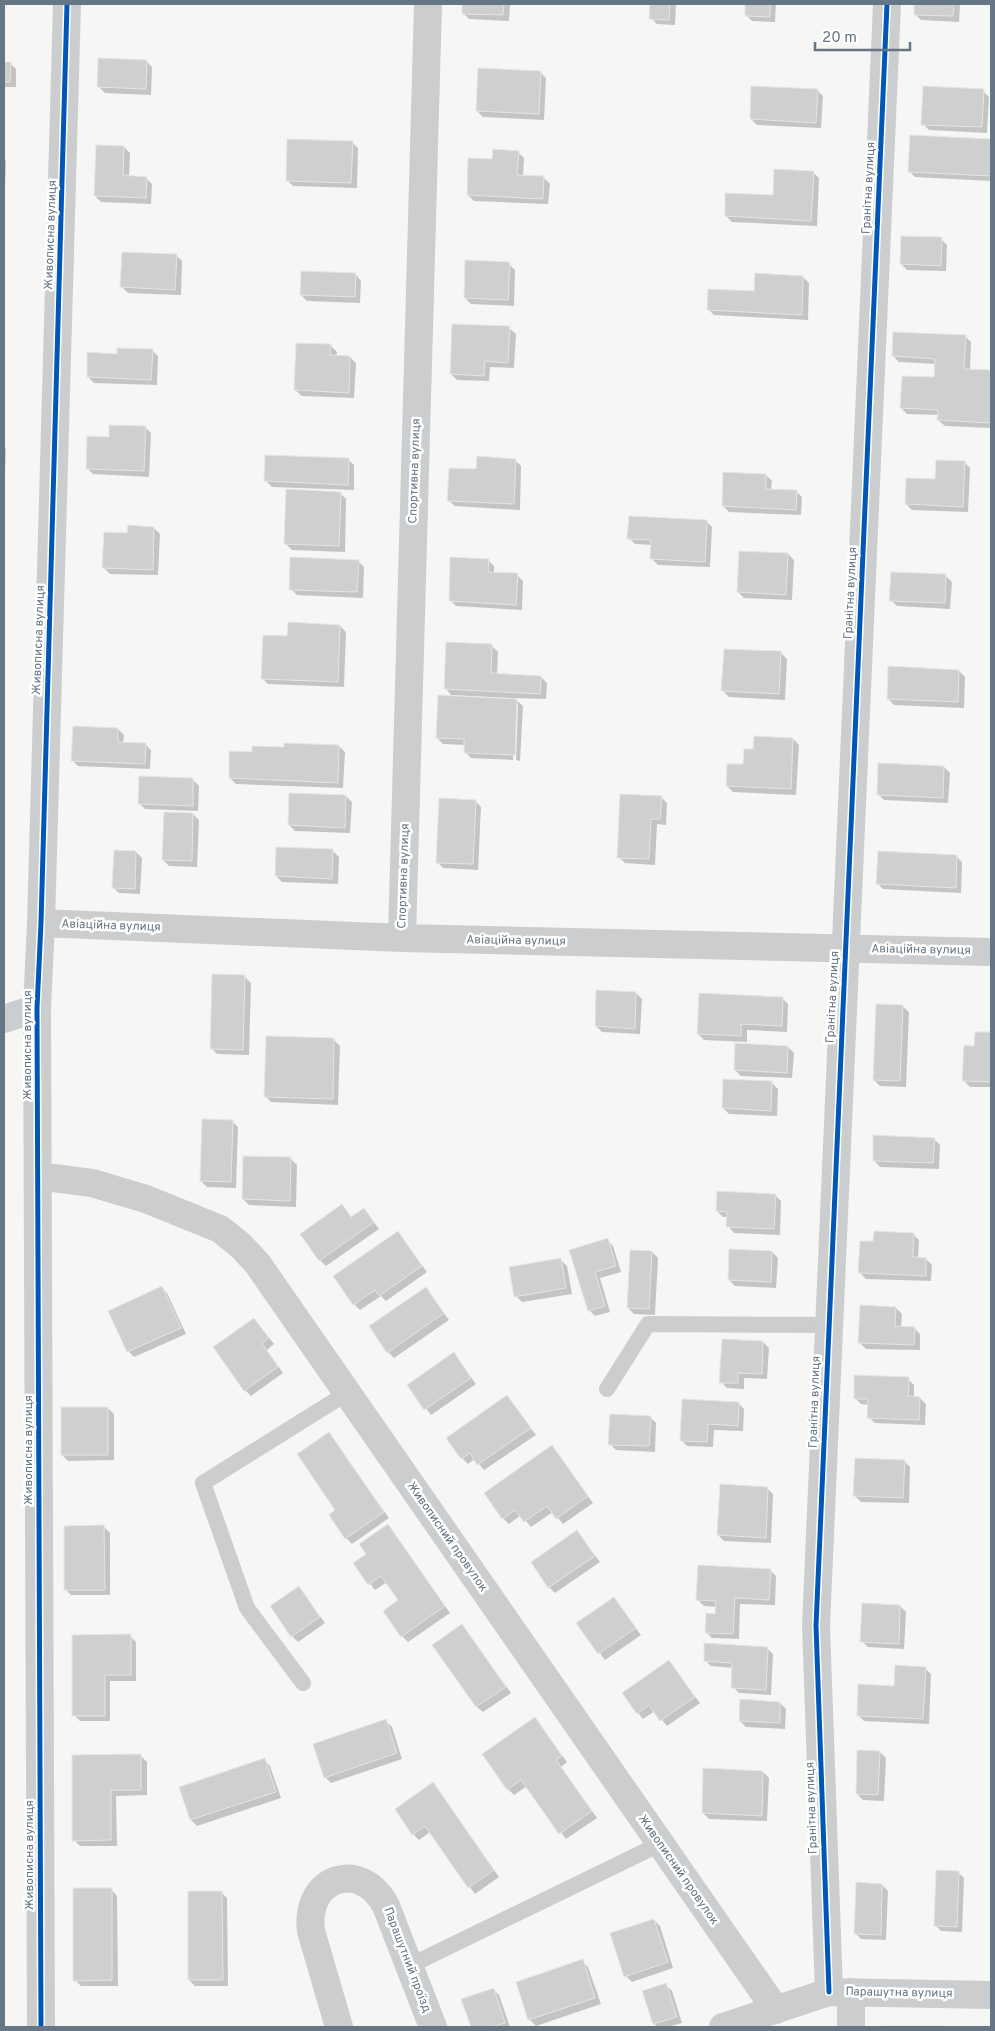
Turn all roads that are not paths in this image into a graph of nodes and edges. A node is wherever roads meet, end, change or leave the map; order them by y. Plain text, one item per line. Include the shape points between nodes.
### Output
1 (67, 4) edge
2 (428, 4) edge
3 (887, 4) edge
4 (41, 923) junction
5 (402, 938) junction
6 (845, 948) junction
7 (991, 952) edge
8 (37, 1008) junction
9 (4, 1018) edge
10 (38, 1176) junction
11 (828, 1325) junction
12 (607, 1389) dead end
13 (347, 1393) junction
14 (303, 1683) dead end
15 (660, 1844) junction
16 (410, 1966) junction
17 (840, 1992) junction
18 (991, 1995) edge
19 (776, 2010) junction
20 (41, 2027) edge
21 (339, 2027) edge
22 (433, 2027) edge
23 (723, 2027) edge
24 (851, 2027) edge

1 - 4 street, Живописна вулиця
2 - 5 street, Спортивна вулиця
3 - 6 street, Гранітна вулиця
4 - 5 street, Авіаційна вулиця
4 - 8 street, Живописна вулиця
5 - 6 street, Авіаційна вулиця
6 - 7 street, Авіаційна вулиця
6 - 11 street, Гранітна вулиця
8 - 9 street
8 - 10 street, Живописна вулиця
10 - 13 street, Живописний провулок via 92,1183 146,1199 220,1229 257,1263
10 - 20 street, Живописна вулиця
11 - 12 lane via 648,1324
11 - 17 street, Гранітна вулиця via 816,1626
13 - 14 lane via 203,1483 247,1608
13 - 15 street, Живописний провулок
15 - 16 lane
15 - 19 street, Живописний провулок
16 - 21 street, Парашутний проїзд via 386,1906 370,1884 357,1879 343,1879 330,1883 319,1892 309,1917
16 - 22 street, Парашутний проїзд
17 - 18 street, Парашутна вулиця
17 - 19 street, Парашутна вулиця
17 - 24 street, Гранітна вулиця
19 - 23 street, Парашутна вулиця

